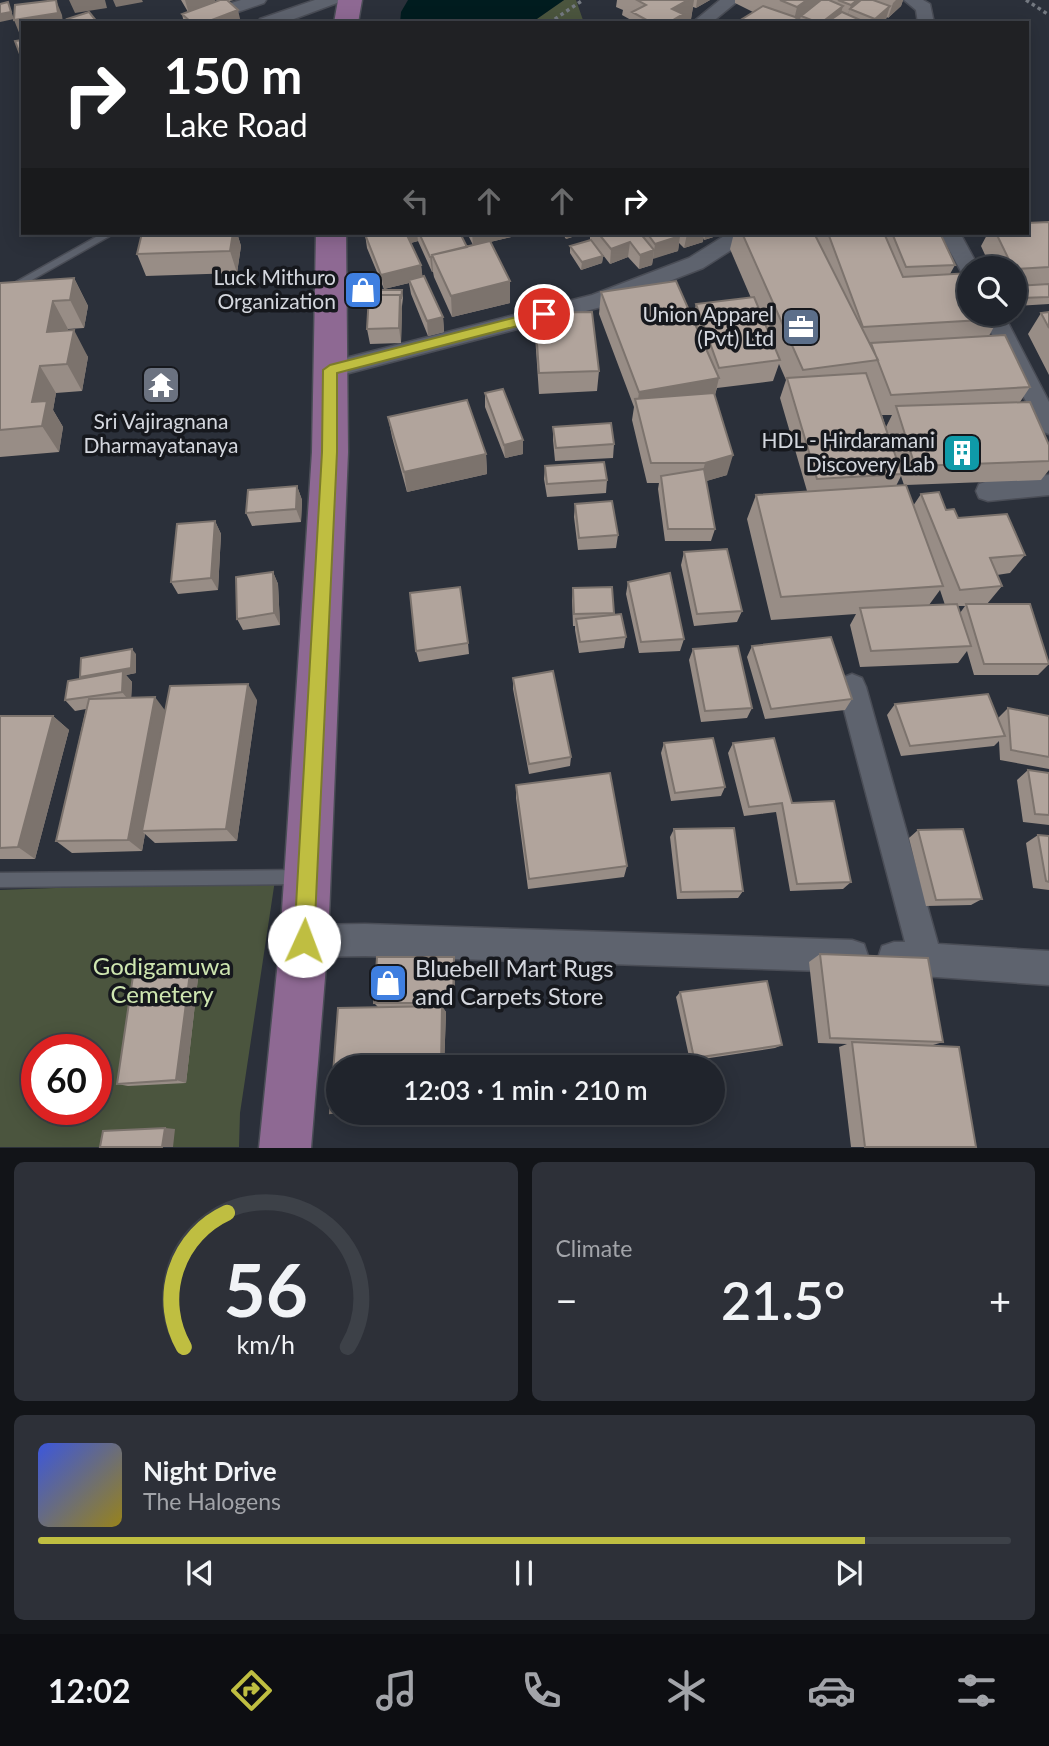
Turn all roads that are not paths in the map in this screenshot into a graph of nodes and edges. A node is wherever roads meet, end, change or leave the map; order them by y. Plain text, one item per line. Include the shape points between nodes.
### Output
1 (258, 0) edge
2 (331, 0) edge
3 (350, 0) edge
4 (732, 0) edge
5 (200, 19) edge
6 (272, 21) edge
7 (346, 21) edge
8 (703, 21) edge
9 (106, 235) edge
10 (331, 235) edge
11 (740, 235) edge
12 (951, 235) edge
13 (962, 256) edge
14 (0, 295) edge
15 (999, 326) edge
16 (330, 370) junction
17 (1049, 425) edge
18 (1049, 485) edge
19 (988, 491) dead end
20 (852, 687) dead end
21 (306, 877) junction
22 (0, 880) edge
23 (304, 941) junction
24 (926, 959) junction
25 (1049, 968) edge
26 (285, 1147) edge

1 - 5 street
2 - 6 street
3 - 7 main road
4 - 8 street
9 - 14 lane
10 - 16 main road
11 - 16 street via 696,263 597,301
12 - 13 street
15 - 17 street
16 - 21 main road via 330,452
18 - 19 street
20 - 24 street
21 - 22 lane
21 - 23 main road
23 - 24 street
23 - 26 main road
24 - 25 street

